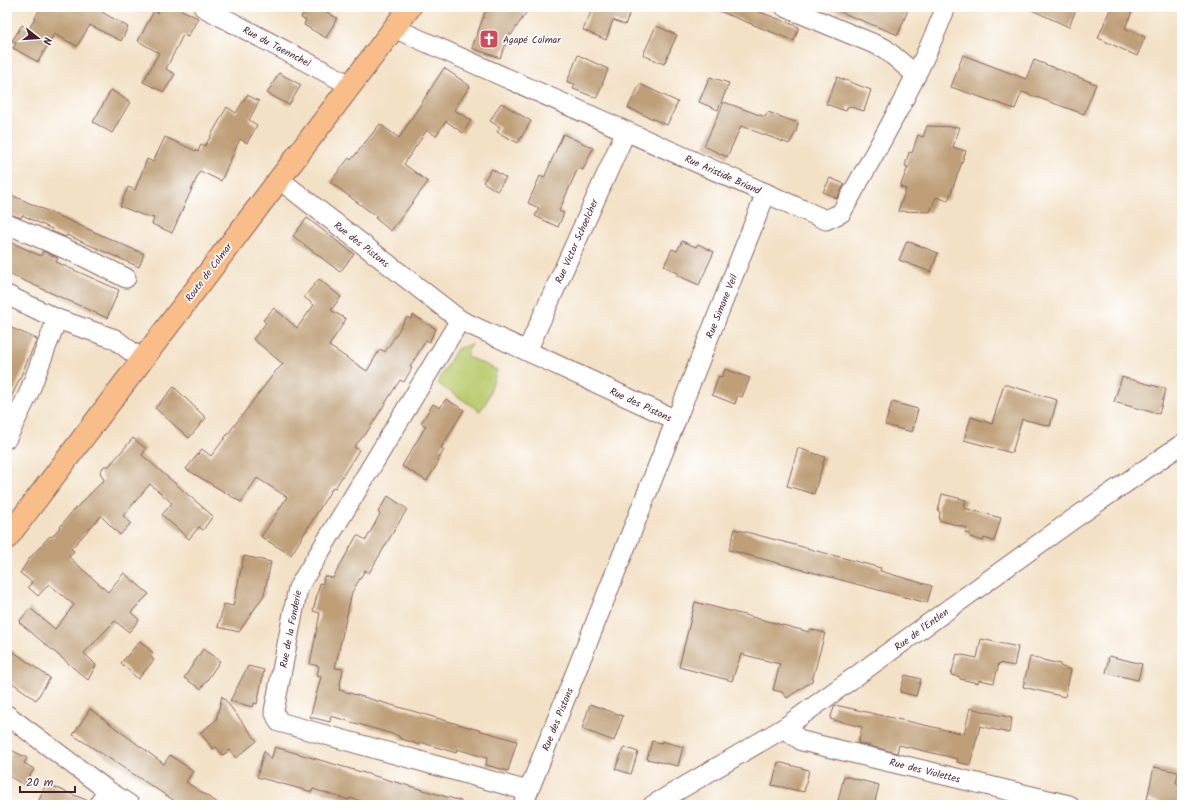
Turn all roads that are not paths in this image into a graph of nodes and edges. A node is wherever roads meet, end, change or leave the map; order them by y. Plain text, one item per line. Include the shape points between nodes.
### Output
1 (203, 7) edge
2 (410, 7) edge
3 (785, 7) edge
4 (946, 7) edge
5 (394, 28) junction
6 (916, 75) junction
7 (350, 85) junction
8 (626, 131) junction
9 (280, 180) dead end
10 (766, 193) junction
11 (7, 224) edge
12 (126, 278) dead end
13 (7, 296) edge
14 (57, 319) junction
15 (460, 320) junction
16 (527, 351) junction
17 (142, 360) junction
18 (676, 420) junction
19 (7, 438) edge
20 (1182, 444) edge
21 (7, 538) edge
22 (7, 715) edge
23 (784, 728) junction
24 (103, 798) edge
25 (526, 798) edge
26 (130, 805) edge
27 (653, 805) edge
28 (1069, 805) edge

1 - 7 street, Rue du Taennchel
2 - 5 main road, Route de Colmar
3 - 6 street via 884,48
4 - 6 street, Rue Aristide Briand
5 - 7 main road, Route de Colmar
5 - 8 street, Rue Aristide Briand
6 - 10 street, Rue Aristide Briand via 897,116 841,213 826,220
7 - 17 main road, Route de Colmar
8 - 10 street, Rue Aristide Briand
8 - 16 street, Rue Victor Schoelcher
9 - 15 street, Rue des Pistons
10 - 18 street, Rue Simone Veil
11 - 12 street
13 - 14 street
14 - 17 street via 115,339
14 - 19 street via 28,395
15 - 16 street, Rue des Pistons
15 - 25 street, Rue de la Fonderie via 298,588 274,711 279,722
16 - 18 street, Rue des Pistons
17 - 21 main road, Route de Colmar
18 - 25 street, Rue des Pistons
20 - 23 street, Rue de l'Entlen
22 - 24 street
23 - 27 street, Rue de l'Entlen
23 - 28 street, Rue des Violettes via 802,741
24 - 26 street

